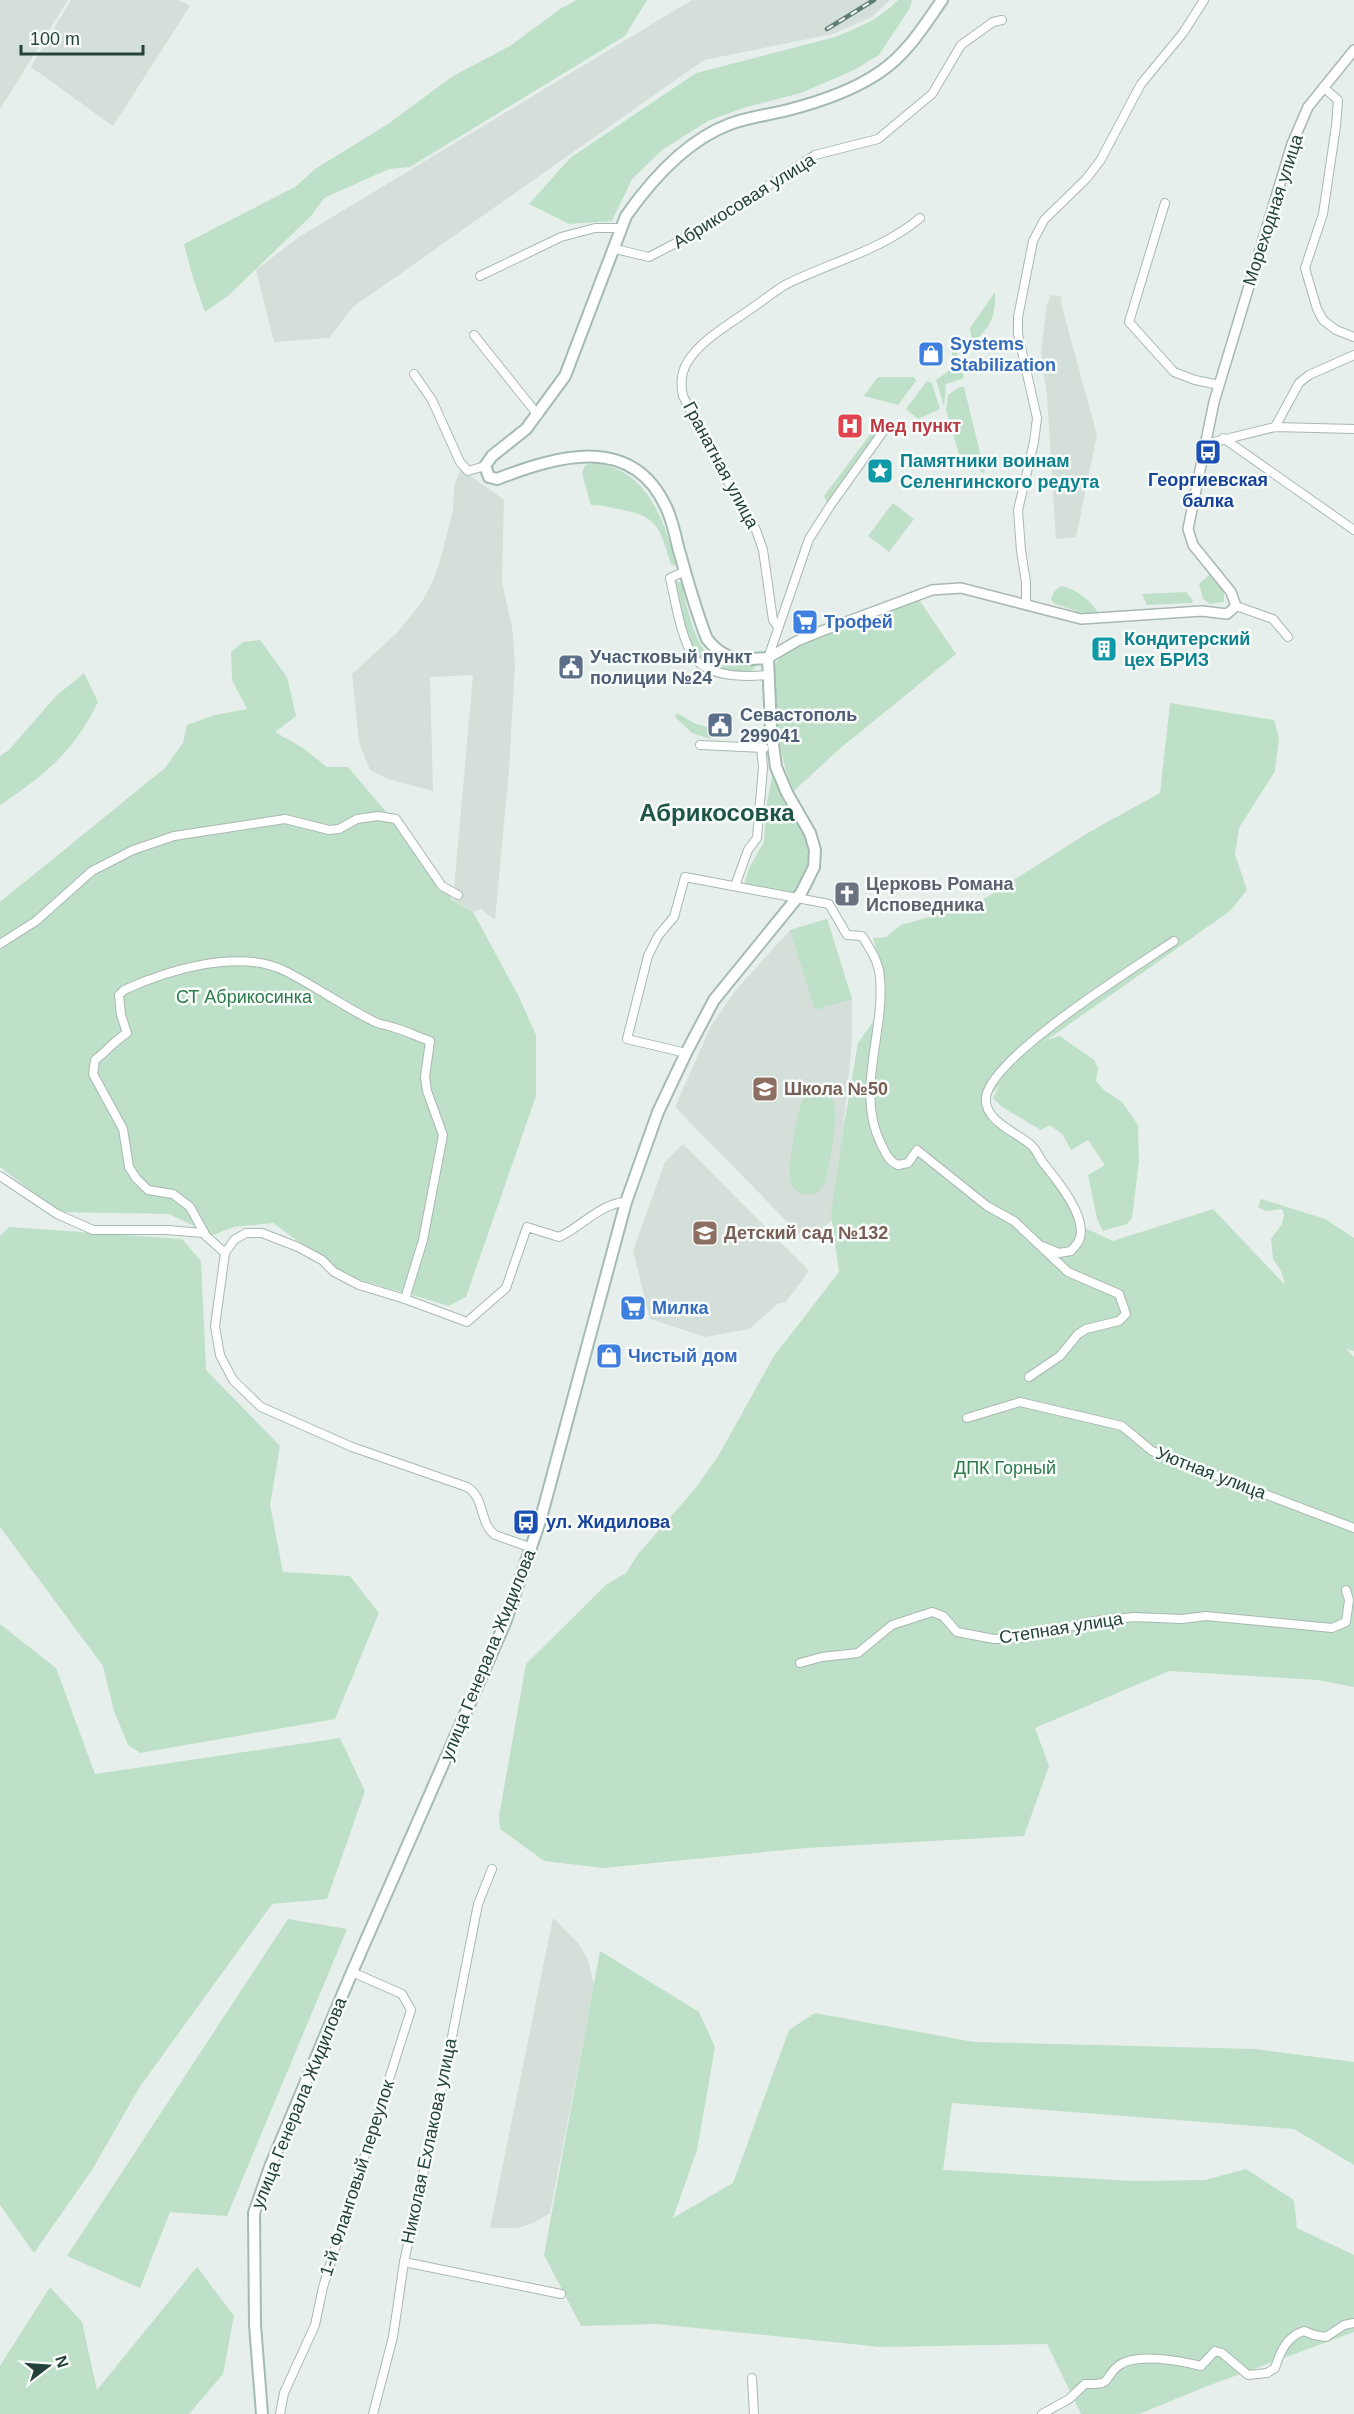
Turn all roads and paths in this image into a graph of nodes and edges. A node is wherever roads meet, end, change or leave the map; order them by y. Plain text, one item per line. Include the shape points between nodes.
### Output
1 (942, 0) edge
2 (1204, 0) edge
3 (1002, 20) dead end
4 (1354, 50) edge
5 (1323, 87) junction
6 (1165, 203) dead end
7 (920, 218) dead end
8 (622, 228) junction
9 (615, 249) junction
10 (480, 276) dead end
11 (474, 335) dead end
12 (1354, 337) edge
13 (1354, 355) edge
14 (414, 374) dead end
15 (1219, 385) junction
16 (538, 415) junction
17 (887, 426) dead end
18 (1275, 427) junction
19 (1354, 429) edge
20 (1223, 438) junction
21 (1206, 444) junction
22 (487, 472) junction
23 (1354, 530) edge
24 (685, 571) junction
25 (1026, 604) junction
26 (1236, 606) junction
27 (778, 627) junction
28 (1288, 636) dead end
29 (768, 658) junction
30 (768, 675) junction
31 (700, 745) dead end
32 (761, 747) junction
33 (773, 750) junction
34 (735, 886) junction
35 (458, 895) dead end
36 (797, 898) junction
37 (1174, 941) dead end
38 (0, 944) edge
39 (686, 1053) junction
40 (0, 1176) edge
41 (626, 1202) junction
42 (204, 1233) junction
43 (1038, 1244) junction
44 (225, 1253) junction
45 (405, 1299) junction
46 (1029, 1377) dead end
47 (967, 1418) dead end
48 (1354, 1528) edge
49 (532, 1548) junction
50 (1346, 1590) dead end
51 (800, 1663) dead end
52 (492, 1869) dead end
53 (352, 1972) junction
54 (404, 2262) junction
55 (561, 2294) dead end
56 (1354, 2323) edge
57 (752, 2378) dead end
58 (262, 2414) edge
59 (280, 2414) edge
60 (372, 2414) edge
61 (754, 2414) edge
62 (1042, 2414) edge

1 - 8 main road via 906,50 880,72 839,93 704,135 642,193
2 - 25 street via 1141,84 1100,161 1044,220 1033,241 1018,317 1018,334 1037,418 1018,510
3 - 9 street, Абрикосовая улица via 993,22 962,45 932,94 878,139 814,155 695,233 649,257
4 - 5 street, Мореходная улица
5 - 12 street via 1338,100 1336,126 1323,214 1305,268 1323,320
5 - 15 street, Мореходная улица via 1308,107 1292,144
6 - 15 street via 1129,322 1174,372
7 - 27 street, Гранатная улица via 864,252 784,286 703,345 682,373 683,396 712,456 756,530 763,550 773,620
8 - 9 main road
8 - 10 street via 595,228 561,237
9 - 16 main road via 565,376
11 - 16 street
13 - 18 street via 1299,383
14 - 22 street via 432,399 460,462 468,471
15 - 21 street, Мореходная улица
16 - 22 main road via 492,456
17 - 27 street via 809,539
18 - 19 street
18 - 20 street
20 - 21 street
20 - 23 street
21 - 26 street, Мореходная улица via 1188,529 1193,545 1232,592
22 - 24 main road via 497,479 556,459 588,455 613,458 653,486 666,508
24 - 29 main road via 707,639 716,651 746,660
24 - 30 street via 670,578 682,630 693,657 723,674
25 - 26 street via 1081,620 1202,611 1227,614
25 - 29 street via 961,588 932,591 819,632
26 - 28 street via 1273,619
27 - 29 street
29 - 30 main road, улица Генерала Жидилова
30 - 33 main road, улица Генерала Жидилова
31 - 32 street
32 - 33 street
32 - 34 street via 757,838 748,850
33 - 36 main road, улица Генерала Жидилова via 787,793 810,833 815,850 814,867
34 - 36 street
34 - 39 street via 685,876 674,917 648,956 627,1039
35 - 38 street via 442,886 396,819 357,819 328,830 285,819 174,836 133,850 92,871 36,921
36 - 39 main road, улица Генерала Жидилова via 714,1000
36 - 43 street via 828,904 847,935 862,936 876,961 880,1001 871,1110 879,1141 890,1161 898,1165 908,1163 917,1150 987,1206 1014,1221
37 - 43 street via 1043,1034 1004,1068 989,1090 988,1109 995,1119 1033,1146 1070,1198 1081,1225 1080,1239 1071,1251 1059,1253
39 - 41 main road, улица Генерала Жидилова via 658,1112
40 - 42 street via 57,1214 93,1230
41 - 45 street via 613,1202 559,1237 527,1227 506,1288 467,1322
41 - 49 main road, улица Генерала Жидилова
42 - 44 street
42 - 45 street via 190,1207 173,1194 141,1185 129,1167 123,1129 101,1092 93,1067 95,1060 127,1033 119,995 124,990 197,966 245,961 266,964 375,1022 430,1041 425,1077 443,1135 423,1240
43 - 46 street via 1068,1272 1119,1294 1126,1314 1119,1321 1078,1334 1060,1356
44 - 45 street via 234,1240 246,1233 262,1233 322,1260 334,1272 359,1285
44 - 49 street via 215,1326 220,1355 233,1380 261,1407 352,1447 467,1487 475,1493 490,1532
47 - 48 street, Уютная улица via 1020,1402 1122,1426 1152,1451
49 - 53 main road, улица Генерала Жидилова via 505,1623
50 - 51 street, Степная улица via 1346,1622 1332,1628 1206,1616 1134,1617 1094,1621 1020,1638 994,1639 957,1632 942,1616 932,1612 892,1625 858,1653
52 - 54 street, Николая Ехлакова улица via 478,1904
53 - 58 main road, улица Генерала Жидилова via 254,2213 255,2325
53 - 59 street, 1-й Фланговый переулок via 402,1994 411,2010 323,2287 315,2325 284,2393
54 - 55 street
54 - 60 street, Николая Ехлакова улица via 393,2337
56 - 62 street via 1326,2337 1304,2331 1296,2333 1280,2350 1275,2368 1267,2373 1248,2375 1215,2351 1201,2366 1169,2359 1143,2359 1119,2365 1107,2381 1084,2384 1069,2399
57 - 61 street

